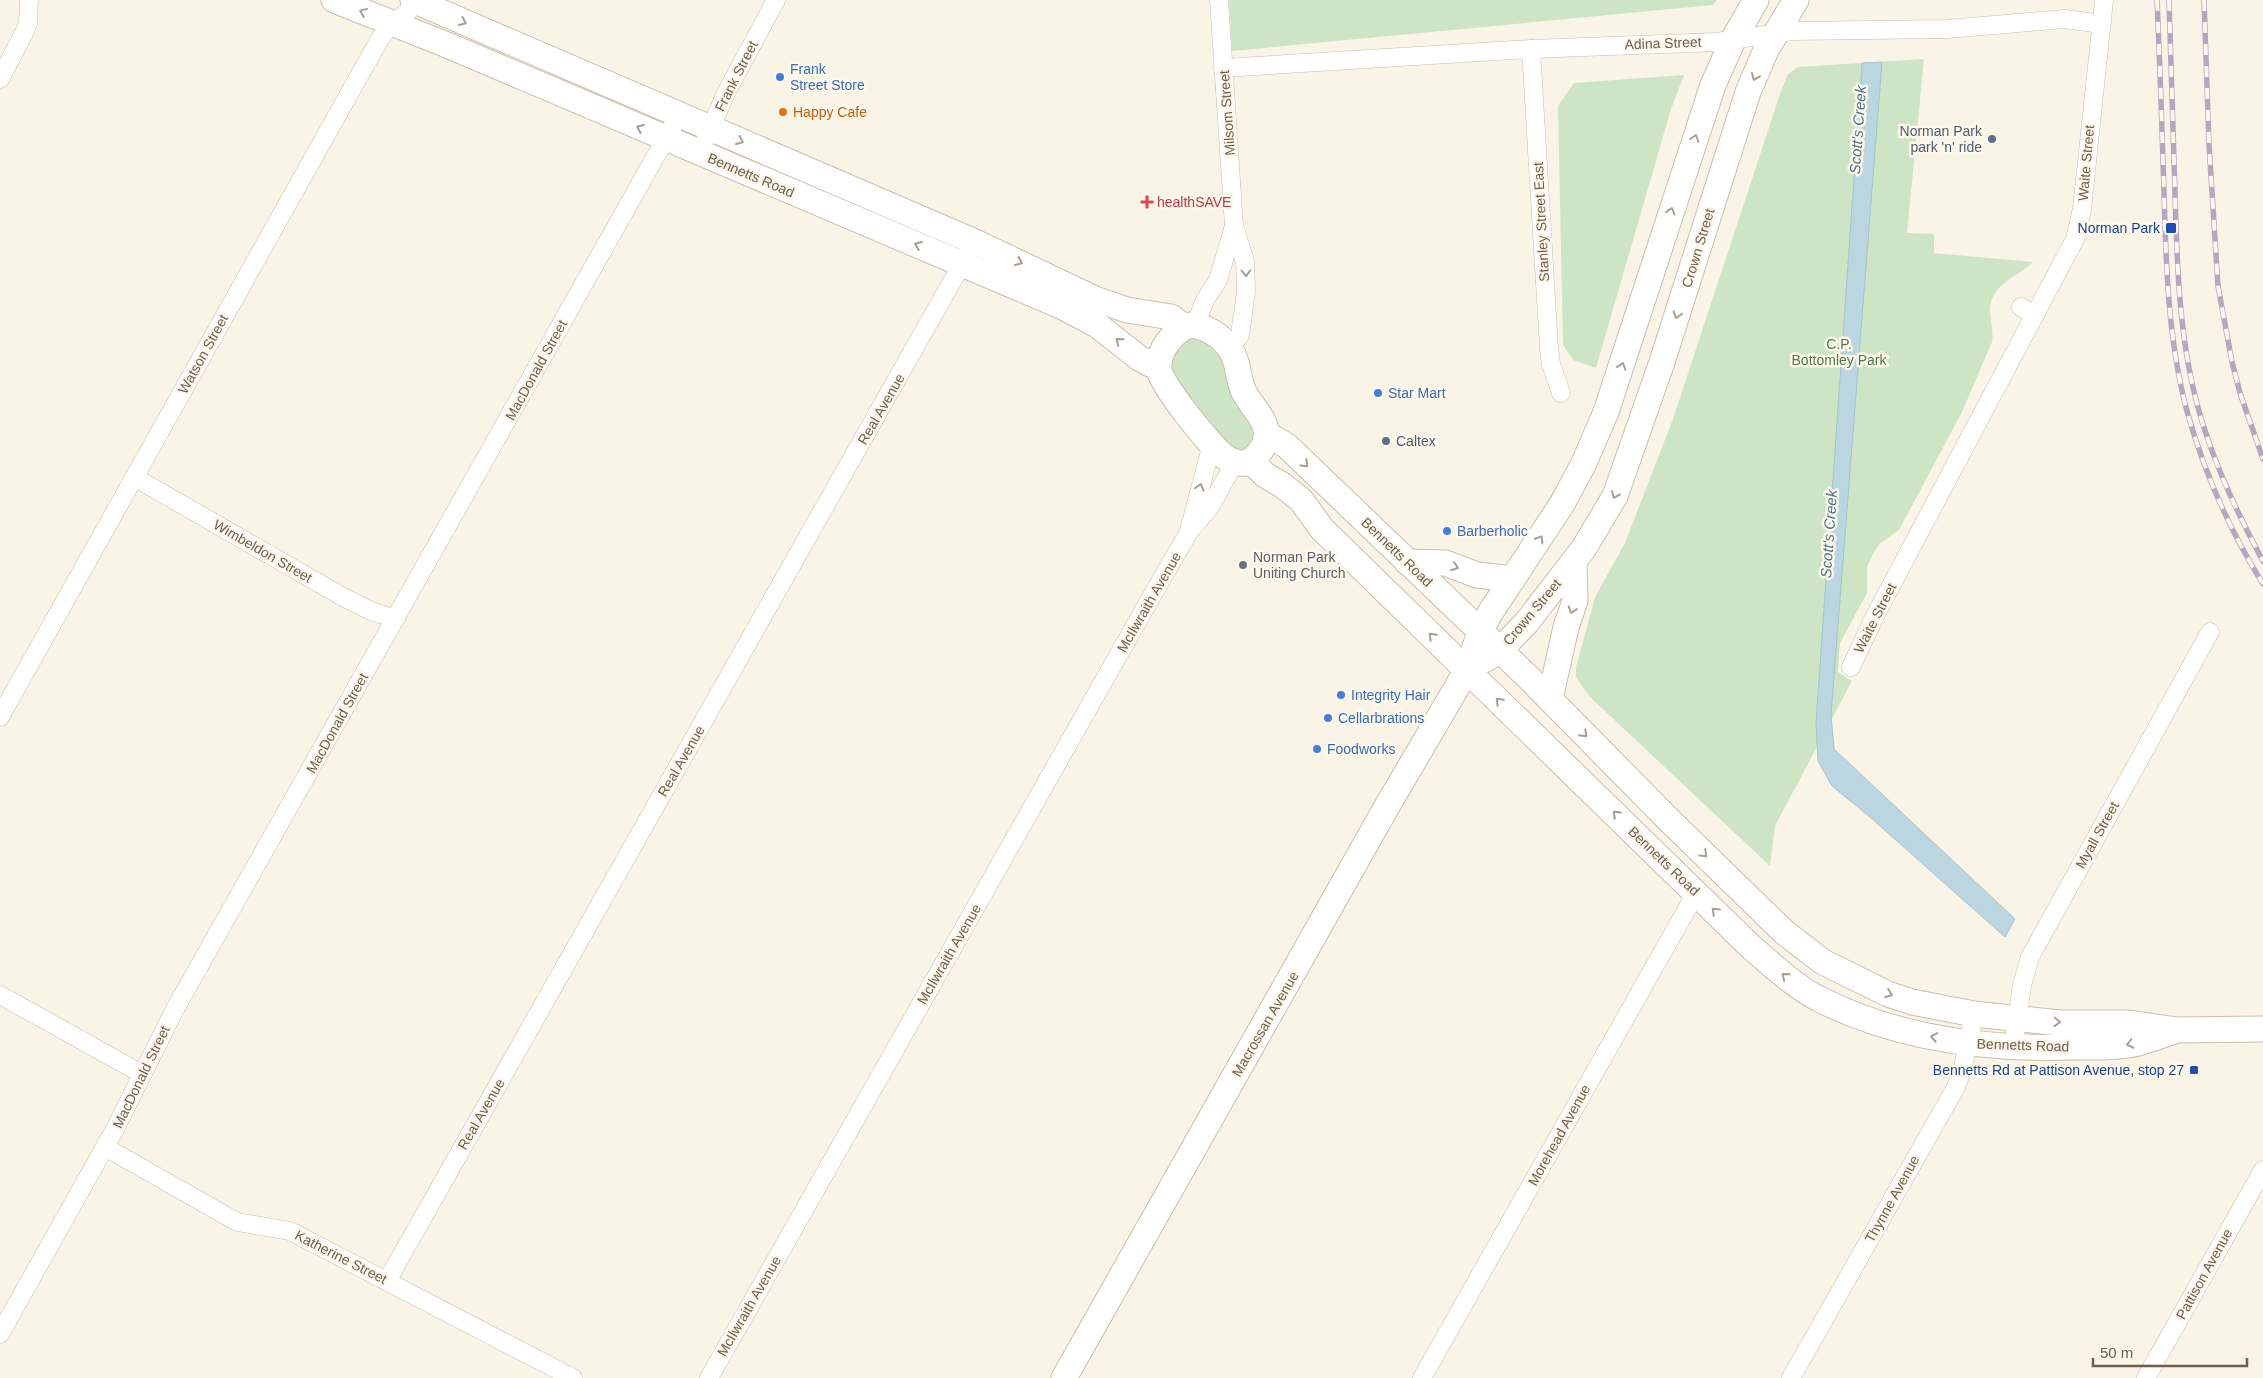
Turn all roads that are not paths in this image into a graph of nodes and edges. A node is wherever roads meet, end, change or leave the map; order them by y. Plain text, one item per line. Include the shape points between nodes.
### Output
1 (29, 0) edge
2 (334, 0) edge
3 (776, 0) edge
4 (1219, 0) edge
5 (1756, 0) edge
6 (1796, 0) edge
7 (2104, 0) edge
8 (418, 1) edge
9 (393, 24) junction
10 (2102, 24) junction
11 (1776, 33) junction
12 (1733, 40) junction
13 (1531, 49) junction
14 (1223, 68) junction
15 (0, 79) edge
16 (679, 115) junction
17 (711, 128) junction
18 (666, 139) junction
19 (701, 153) junction
20 (1234, 226) junction
21 (975, 242) junction
22 (963, 264) junction
23 (1190, 326) junction
24 (1230, 349) junction
25 (1158, 368) junction
26 (1561, 393) dead end
27 (1267, 434) junction
28 (1212, 444) junction
29 (1243, 462) junction
30 (134, 477) junction
31 (1190, 530) junction
32 (1407, 562) junction
33 (1574, 562) junction
34 (1513, 579) junction
35 (396, 619) junction
36 (2210, 632) dead end
37 (1480, 633) junction
38 (1499, 651) junction
39 (1851, 667) dead end
40 (1467, 670) junction
41 (1550, 699) junction
42 (0, 717) edge
43 (1696, 892) junction
44 (0, 995) edge
45 (1974, 1014) junction
46 (2017, 1020) junction
47 (2263, 1029) edge
48 (2177, 1030) junction
49 (1968, 1044) junction
50 (2013, 1048) junction
51 (142, 1074) junction
52 (105, 1147) junction
53 (2263, 1170) edge
54 (387, 1281) junction
55 (0, 1334) edge
56 (574, 1378) edge
57 (709, 1378) edge
58 (1064, 1378) edge
59 (1422, 1378) edge
60 (1791, 1378) edge
61 (2146, 1378) edge

1 - 15 street via 25,31
9 -> 2 main road, Bennetts Road
3 - 17 street, Frank Street
4 - 14 street, Milsom Street
5 - 12 main road, Crown Street
6 - 11 main road, Crown Street
7 - 10 street, Waite Street
8 - 9 street, Watson Street
8 -> 16 main road, Bennetts Road
18 -> 9 main road, Bennetts Road
9 - 30 street, Watson Street via 377,44
10 - 11 street, Adina Street via 2065,19 1947,29
10 - 39 street, Waite Street via 2079,224 2067,257 2028,312 1895,566
11 - 12 street, Adina Street
11 -> 33 main road, Crown Street via 1742,110 1623,477 1606,513
12 - 13 street, Adina Street
34 -> 12 main road, Crown Street via 1562,504 1606,412 1704,109
13 - 14 street, Adina Street
13 - 26 street, Stanley Street East via 1548,350
14 - 20 street, Milsom Street
16 - 17 main road, Bennetts Road
16 - 18 street, MacDonald Street
17 - 19 street, Frank Street
17 -> 21 main road, Bennetts Road
18 - 19 main road, Bennetts Road
18 - 35 street, MacDonald Street
22 -> 19 main road, Bennetts Road
20 - 23 street, Milsom Street via 1218,280
20 -> 24 street, Milsom Street via 1245,261 1246,291 1240,335
21 - 22 street, Real Avenue
21 -> 23 main road, Bennetts Road via 1112,306 1171,317
25 -> 22 main road, Bennetts Road via 1080,315
22 - 54 street, Real Avenue
23 - 24 main road, Bennetts Road via 1212,331
23 - 25 main road via 1167,345
24 - 27 main road via 1243,390 1263,420
25 - 28 main road, Bennetts Road via 1163,383
27 - 29 main road via 1259,454
27 -> 32 main road, Bennetts Road via 1287,446
28 - 29 main road, Bennetts Road via 1224,456
31 -> 28 street, McIlwraith Avenue
29 - 31 street, McIlwraith Avenue
40 -> 29 main road, Bennetts Road via 1322,529 1301,500
30 - 35 street, Wimbeldon Street via 343,597
30 - 42 street, Watson Street
31 - 57 street, McIlwraith Avenue
32 -> 34 main road via 1445,563 1477,575
32 - 37 main road, Bennetts Road
33 - 38 main road, Crown Street
33 -> 41 main road via 1575,601
34 - 37 main road, Crown Street
35 - 51 street, MacDonald Street via 175,1009
36 - 46 street, Myall Street via 2037,944 2026,970
37 - 38 main road, Bennetts Road
37 - 40 main road, Crown Street
38 - 40 main road, Crown Street
38 - 41 main road, Bennetts Road
43 -> 40 main road, Bennetts Road
40 - 58 main road, Macrossan Avenue
41 -> 45 main road, Bennetts Road via 1669,820 1804,949 1845,975 1888,994
49 -> 43 main road, Bennetts Road via 1885,1025 1818,998 1786,978
43 - 59 street, Morehead Avenue
44 - 51 street
45 - 46 main road, Bennetts Road
45 - 49 street, Thynne Avenue
46 -> 48 main road, Bennetts Road via 2130,1023
46 - 50 street, Myall Street
47 - 48 main road, Bennetts Road
48 -> 50 main road, Bennetts Road via 2128,1045
49 - 50 main road, Bennetts Road
49 - 60 street, Thynne Avenue via 1956,1087
51 - 52 street, MacDonald Street
52 - 54 street, Katherine Street via 237,1222 290,1231
52 - 55 street, MacDonald Street
53 - 61 street, Pattison Avenue
54 - 56 street, Katherine Street

